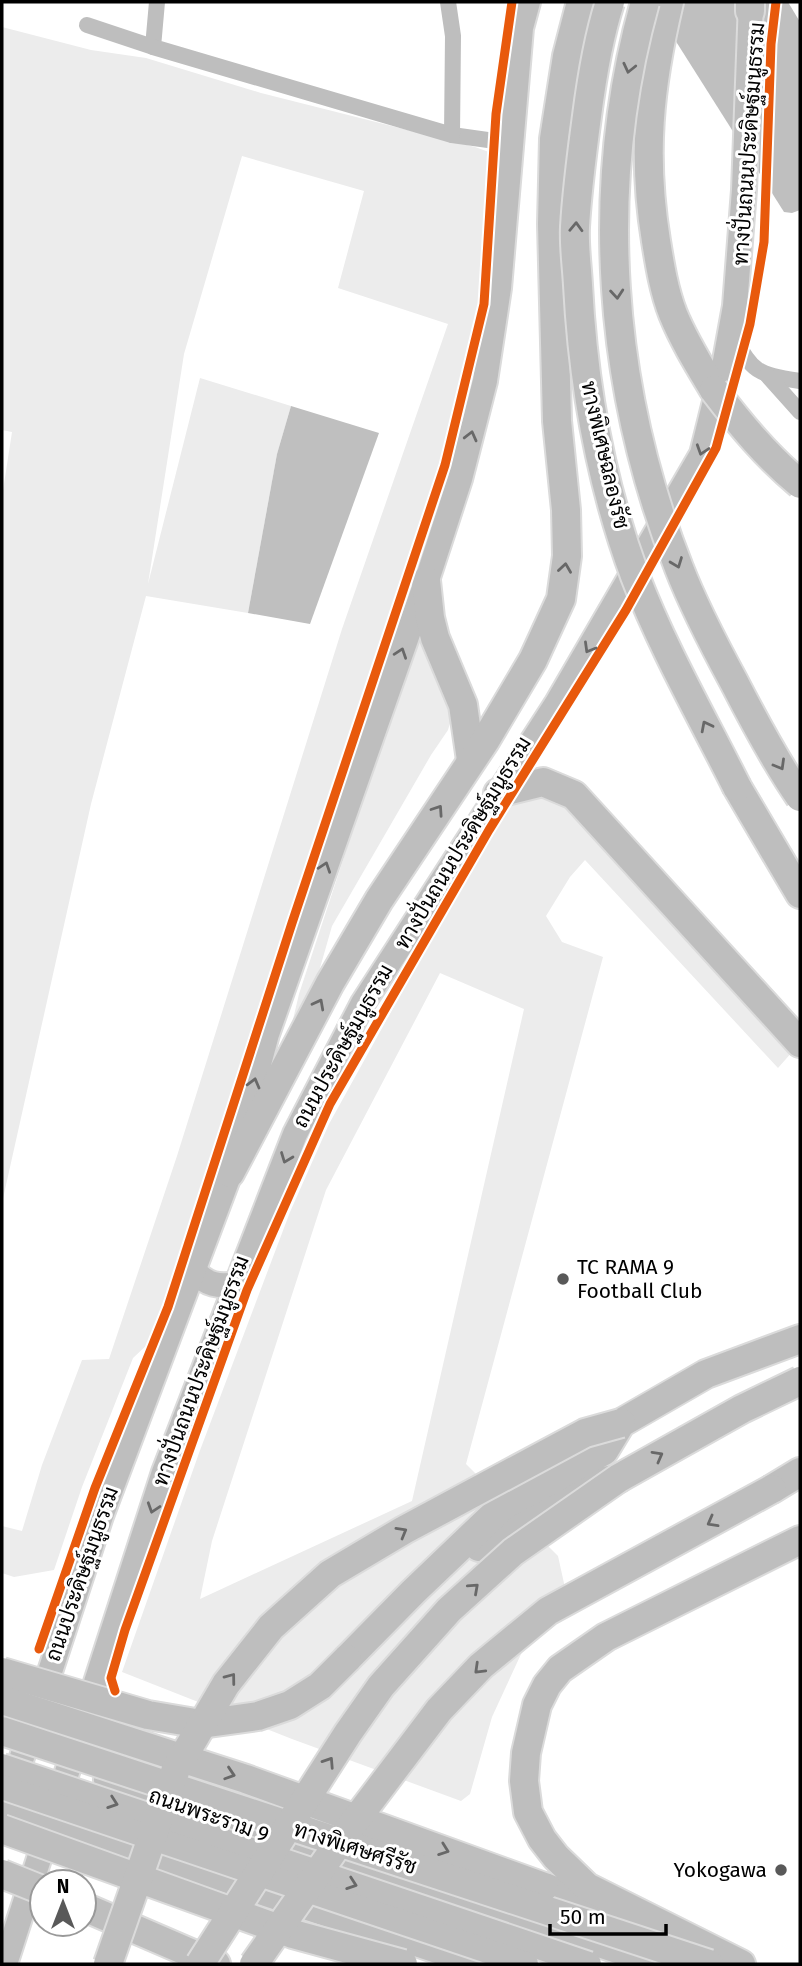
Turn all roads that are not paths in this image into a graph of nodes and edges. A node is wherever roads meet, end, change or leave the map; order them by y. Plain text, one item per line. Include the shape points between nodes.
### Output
1 (157, 2) edge
2 (448, 2) edge
3 (528, 2) edge
4 (581, 2) edge
5 (610, 2) edge
6 (645, 2) edge
7 (669, 2) edge
8 (750, 5) edge
9 (87, 25) dead end
10 (153, 47) junction
11 (452, 135) junction
12 (510, 143) junction
13 (730, 331) junction
14 (767, 375) junction
15 (800, 381) edge
16 (800, 412) edge
17 (800, 484) edge
18 (426, 581) junction
19 (471, 760) junction
20 (737, 787) junction
21 (498, 793) junction
22 (800, 797) edge
23 (800, 864) edge
24 (800, 894) edge
25 (800, 1043) edge
26 (230, 1173) junction
27 (194, 1271) junction
28 (237, 1284) junction
29 (800, 1339) edge
30 (800, 1381) edge
31 (621, 1423) junction
32 (800, 1472) edge
33 (619, 1478) junction
34 (800, 1480) edge
35 (772, 1489) junction
36 (800, 1531) edge
37 (800, 1540) edge
38 (770, 1554) junction
39 (413, 1592) junction
40 (2, 1672) edge
41 (99, 1673) junction
42 (2, 1700) edge
43 (2, 1731) edge
44 (12, 1748) edge
45 (2, 1766) edge
46 (68, 1767) junction
47 (172, 1802) junction
48 (2, 1809) edge
49 (51, 1822) junction
50 (41, 1868) edge
51 (49, 1868) edge
52 (91, 1868) edge
53 (98, 1870) edge
54 (2, 1874) edge
55 (28, 1878) edge
56 (277, 1897) junction
57 (28, 1906) edge
58 (98, 1913) edge
59 (293, 1934) junction
60 (5, 1964) edge
61 (108, 1964) edge
62 (200, 1964) edge
63 (216, 1964) edge
64 (254, 1964) edge
65 (350, 1964) edge
66 (403, 1964) edge
67 (476, 1964) edge
68 (526, 1964) edge
69 (589, 1964) edge
70 (656, 1964) edge
71 (687, 1964) edge
72 (709, 1964) edge
73 (741, 1964) edge

1 - 10 street
2 - 11 street via 453,36
3 - 12 main road, ถนนประดิษฐ์มนูธรรม via 521,28
19 -> 4 highway via 533,660 561,599 567,556 557,421 554,139 566,56
20 -> 5 highway, ทางพิเศษฉลองรัช, bridge via 635,576 592,417 575,229 592,78
6 -> 22 highway, ทางพิเศษฉลองรัช, bridge via 623,94 614,185 613,254 636,428 660,516 706,630
7 - 17 highway, bridge via 650,101 648,161 651,209 673,313 714,390 778,466
8 - 13 main road, ถนนประดิษฐ์มนูธรรม via 744,190
9 - 10 street
10 - 11 street
11 - 12 street
18 -> 12 main road, ถนนประดิษฐ์มนูธรรม via 460,479 485,381 499,288
13 - 14 street via 750,365
13 -> 21 main road, ถนนประดิษฐ์มนูธรรม via 702,454 557,703
14 - 15 street
14 - 16 street
18 - 19 highway via 435,638 463,705
26 -> 18 main road, ถนนประดิษฐ์มนูธรรม via 267,1034
26 -> 19 highway via 330,983
20 - 23 highway, ทางพิเศษฉลองรัช
20 - 24 highway
21 - 25 highway via 543,782 574,795
21 -> 28 main road, ถนนประดิษฐ์มนูธรรม via 363,1003 295,1134
26 - 27 main road, ถนนประดิษฐ์มนูธรรม
27 - 28 main road via 204,1282
27 - 44 main road, ถนนประดิษฐ์มนูธรรม
28 -> 41 main road, ถนนประดิษฐ์มนูธรรม via 164,1472
29 - 31 highway via 706,1374
33 -> 30 highway, bridge
31 - 39 highway via 604,1451 503,1506
61 -> 31 highway, bridge via 176,1769 226,1684 271,1627 330,1574 404,1530 585,1433
32 - 35 highway
33 - 39 highway via 564,1489
62 -> 33 highway, bridge via 348,1733 415,1646 513,1552
34 - 35 highway
35 -> 64 highway, bridge via 548,1611 481,1666 439,1710
36 - 38 highway
37 - 38 highway
38 - 73 highway via 606,1637 560,1669 537,1705 524,1781 528,1812 542,1839 587,1887
39 - 40 highway, bridge via 320,1686 290,1705 258,1716 201,1724 148,1715
41 - 46 main road, ถนนประดิษฐ์มนูธรรม
41 - 47 main road via 132,1752
42 -> 71 highway, bridge via 246,1779 609,1911
43 - 72 highway, ทางพิเศษศรีรัช, bridge
44 - 46 main road, ถนนพระราม 9
44 - 48 main road, ถนนประดิษฐ์มนูธรรม
45 -> 69 main road, ถนนพระราม 9, bridge
46 - 47 main road, ถนนพระราม 9
46 - 49 main road, ถนนประดิษฐ์มนูธรรม
47 - 70 main road, ถนนพระราม 9
48 - 49 main road
48 - 59 highway, bridge
48 - 68 main road, ถนนพระราม 9, bridge
49 - 50 main road, ถนนประดิษฐ์มนูธรรม
49 - 56 main road
51 - 52 main road via 55,1861
53 - 56 main road via 171,1894
54 - 55 highway, bridge
56 - 67 main road
57 - 60 main road, ถนนประดิษฐ์มนูธรรม
58 - 63 highway, bridge
59 - 65 highway, bridge
59 - 66 highway, bridge

